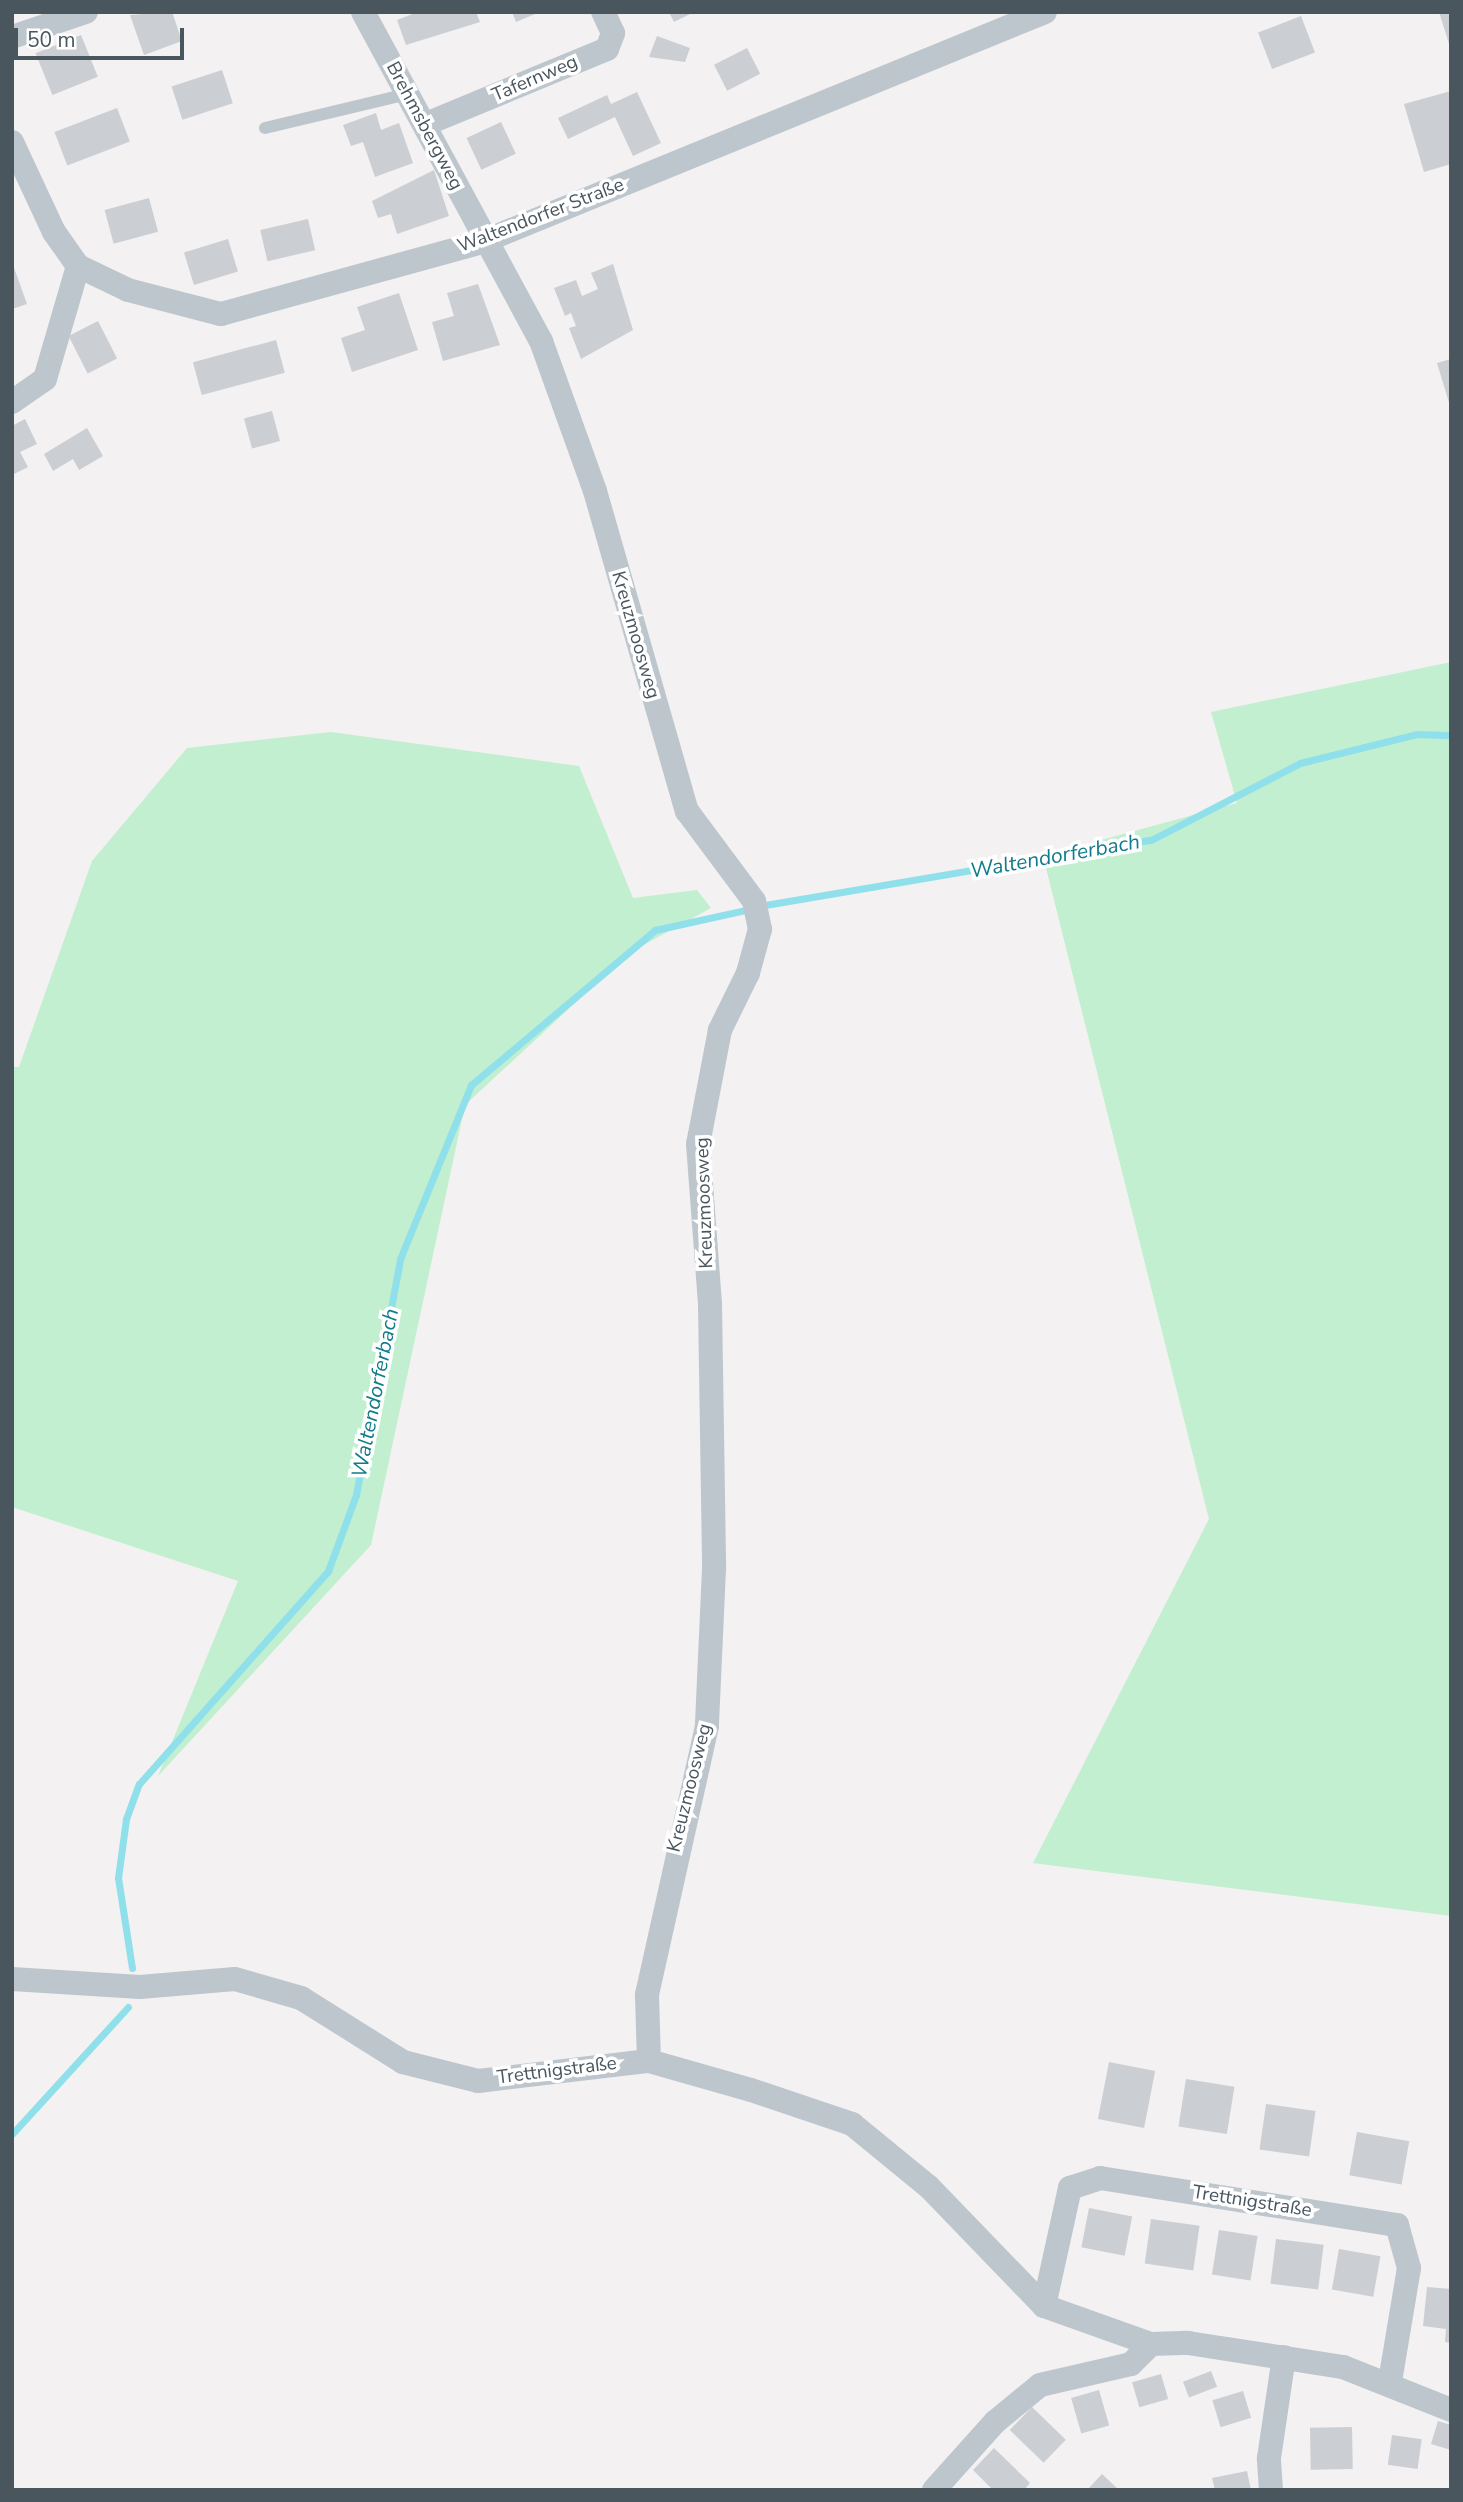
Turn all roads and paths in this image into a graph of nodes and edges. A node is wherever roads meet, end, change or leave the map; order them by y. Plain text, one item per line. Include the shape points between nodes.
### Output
1 (86, 12) edge
2 (363, 12) edge
3 (603, 12) edge
4 (1045, 12) edge
5 (12, 37) edge
6 (408, 94) junction
7 (426, 124) junction
8 (265, 128) dead end
9 (12, 142) edge
10 (482, 242) junction
11 (78, 265) junction
12 (12, 402) edge
13 (12, 1979) edge
14 (649, 2061) junction
15 (1044, 2306) junction
16 (1151, 2344) junction
17 (1284, 2357) junction
18 (1390, 2381) junction
19 (1451, 2410) edge
20 (933, 2490) edge
21 (1271, 2490) edge

1 - 5 street
2 - 6 street, Brehmsbergweg
3 - 7 street, Tafernweg via 613,33 607,49
4 - 10 street, Waltendorfer Straße
6 - 7 street, Brehmsbergweg
6 - 8 lane
7 - 10 street, Brehmsbergweg
9 - 11 street, Waltendorfer Straße via 54,232
10 - 11 street, Waltendorfer Straße via 221,314 128,290
10 - 14 street, Kreuzmoosweg via 541,341 595,491 687,811 754,901 760,929 748,973 720,1030 698,1144 710,1305 714,1555 707,1726 646,1995
11 - 12 street via 45,379
13 - 14 street, Trettnigstraße via 140,1987 235,1979 301,1998 403,2062 478,2081
14 - 15 street, Trettnigstraße via 852,2124 929,2187
15 - 16 street, Trettnigstraße
15 - 18 street, Trettnigstraße via 1070,2188 1100,2178 1396,2225 1409,2268
16 - 17 street, Trettnigstraße
16 - 20 street via 1131,2364 1040,2385 995,2421
17 - 18 street, Trettnigstraße
17 - 21 street via 1269,2458
18 - 19 street, Trettnigstraße

